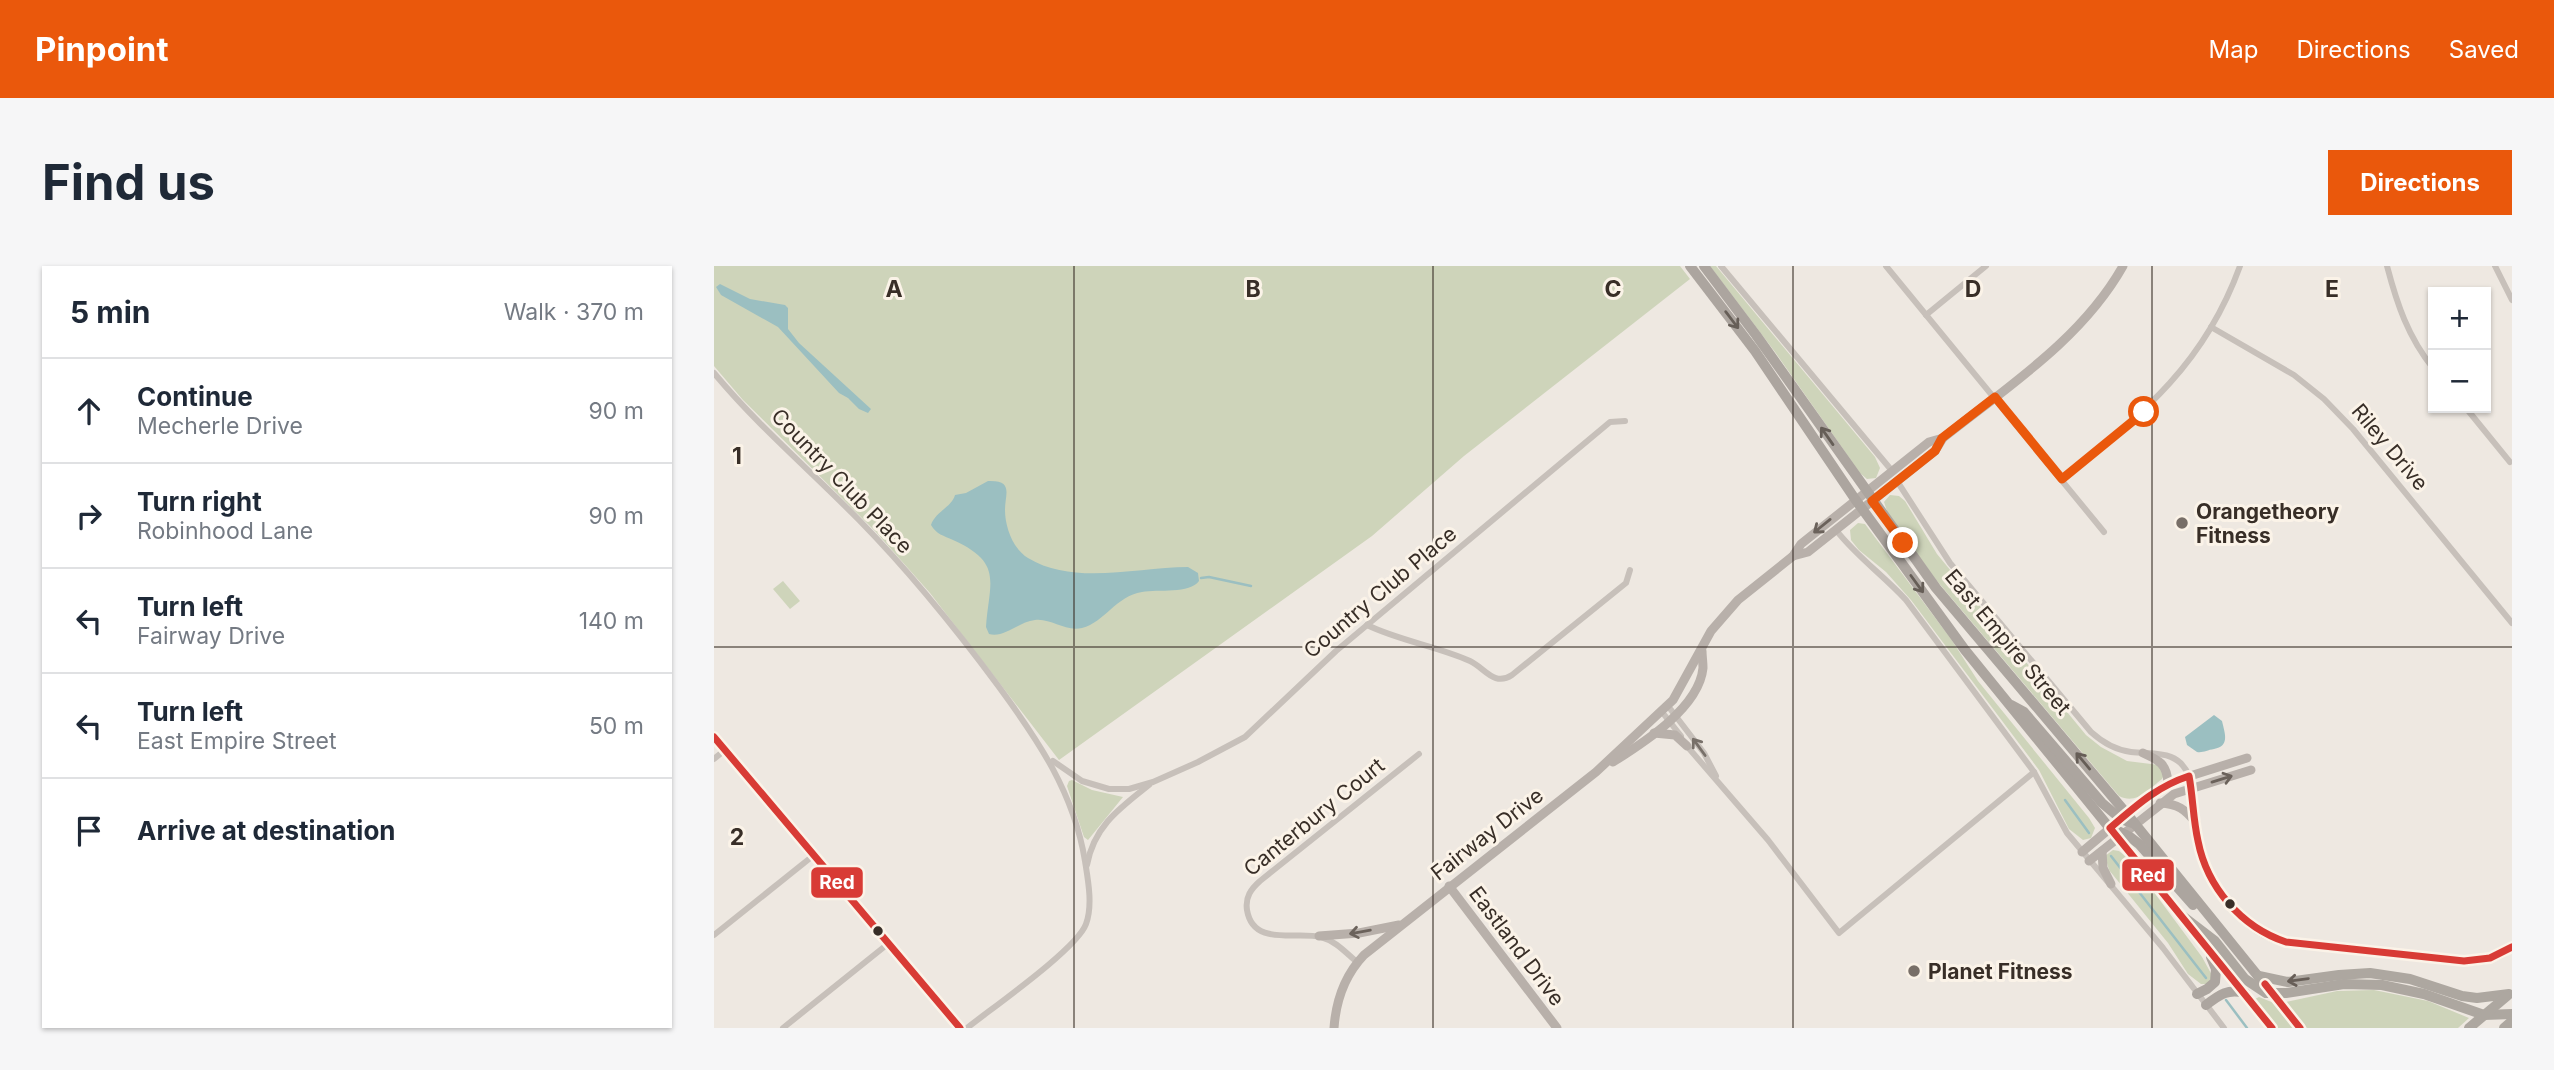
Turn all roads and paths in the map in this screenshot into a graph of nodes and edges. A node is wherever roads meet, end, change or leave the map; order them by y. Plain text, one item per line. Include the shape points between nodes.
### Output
1 (1690, 266) edge
2 (1704, 266) edge
3 (1721, 266) edge
4 (1886, 266) edge
5 (1986, 266) edge
6 (2123, 266) edge
7 (2239, 266) edge
8 (2387, 266) edge
9 (2495, 266) edge
10 (2512, 300) edge
11 (1926, 315) junction
12 (2211, 327) junction
13 (2428, 361) edge
14 (714, 373) edge
15 (1995, 397) junction
16 (2470, 413) edge
17 (1625, 421) dead end
18 (1942, 438) junction
19 (2510, 462) dead end
20 (1893, 471) junction
21 (2062, 479) junction
22 (1897, 481) junction
23 (1869, 496) junction
24 (1855, 499) junction
25 (1862, 509) junction
26 (1836, 530) junction
27 (2104, 532) dead end
28 (1793, 556) junction
29 (1630, 570) dead end
30 (2512, 623) edge
31 (1367, 625) junction
32 (1702, 648) junction
33 (2007, 703) junction
34 (1665, 709) junction
35 (1672, 718) junction
36 (1654, 733) junction
37 (714, 737) edge
38 (1687, 747) junction
39 (1043, 749) junction
40 (725, 750) junction
41 (2143, 753) junction
42 (1419, 754) dead end
43 (714, 758) edge
44 (2247, 758) dead end
45 (2251, 770) dead end
46 (1596, 772) junction
47 (2034, 772) junction
48 (2189, 776) junction
49 (1719, 781) junction
50 (1153, 782) junction
51 (2168, 783) junction
52 (2192, 788) junction
53 (2160, 803) junction
54 (2124, 816) junction
55 (2196, 823) junction
56 (2135, 824) junction
57 (2110, 828) junction
58 (2121, 835) junction
59 (2102, 851) junction
60 (2082, 852) junction
61 (814, 855) junction
62 (2090, 862) junction
63 (1086, 871) junction
64 (2110, 884) junction
65 (1449, 886) junction
66 (2208, 914) junction
67 (2181, 915) junction
68 (1400, 925) junction
69 (714, 934) edge
70 (1319, 936) junction
71 (888, 943) junction
72 (2205, 943) junction
73 (2512, 947) edge
74 (1357, 962) junction
75 (2259, 976) junction
76 (2197, 993) junction
77 (2245, 993) junction
78 (2511, 993) edge
79 (2274, 994) junction
80 (2206, 1005) junction
81 (2512, 1014) edge
82 (2484, 1016) junction
83 (2512, 1021) edge
84 (783, 1028) edge
85 (960, 1028) edge
86 (967, 1028) edge
87 (1334, 1028) edge
88 (1557, 1028) edge
89 (2224, 1028) edge
90 (2272, 1028) edge
91 (2300, 1028) edge
92 (2469, 1028) edge
93 (2504, 1028) edge

1 -> 24 main road, East Empire Street via 1755,351
23 -> 2 main road, East Empire Street
3 - 20 street
4 - 11 street
5 - 11 street
6 - 15 main road, Fairway Drive via 2084,320
7 - 12 street
8 - 13 street via 2400,314
9 - 10 street
11 - 15 street
12 - 21 street via 2161,395
12 - 30 street, Riley Drive via 2294,375 2336,411
14 - 39 street, Country Club Place via 894,558
15 - 18 main road, Fairway Drive
15 - 21 street
16 - 19 street
17 - 31 street, Country Club Place via 1610,422
18 - 20 main road, Fairway Drive via 1929,442
18 - 22 main road, Fairway Drive via 1935,451
20 - 23 main road, Fairway Drive
21 - 27 street
22 - 23 main road, Fairway Drive
22 - 41 street via 1950,563 2084,725 2112,746
23 - 24 main road, Fairway Drive
23 - 25 main road, Fairway Drive
54 -> 23 main road, East Empire Street via 1936,588
24 - 25 main road, East Empire Street
24 -> 28 main road, Fairway Drive
25 - 26 main road, Fairway Drive
25 -> 33 main road, East Empire Street
26 - 28 main road, Fairway Drive via 1808,552
26 - 47 street via 1906,600
28 - 32 main road, Fairway Drive via 1727,611
29 - 31 street via 1626,583 1503,679 1492,678 1468,660
31 - 50 street, Country Club Place via 1245,737
32 - 34 main road, Fairway Drive
32 - 35 main road, Fairway Drive via 1700,677 1688,701
33 - 54 main road via 2024,712 2102,803
33 - 57 main road, East Empire Street
34 - 35 street
34 - 46 main road, Fairway Drive
35 - 36 main road, Fairway Drive
35 - 38 street
49 -> 35 street via 1704,753
36 - 38 main road via 1675,736
36 - 46 main road, Fairway Drive
37 - 40 main road
38 - 49 street
39 - 50 street, Country Club Place via 1070,775 1096,786 1120,789
39 - 63 street, Country Club Place via 1071,807
40 - 43 street
40 - 61 main road
41 - 48 street via 2169,755
41 - 51 main road via 2166,768
42 - 70 street, Canterbury Court via 1250,891 1247,912 1263,932
44 - 48 main road
52 -> 45 main road
46 - 65 main road, Fairway Drive
47 - 49 street via 1839,933
47 - 60 street
48 - 51 main road
48 - 52 main road
50 - 63 street, Country Club Place via 1103,825
51 - 54 main road
52 - 53 main road
52 - 55 main road
53 - 55 main road via 2176,804
53 - 56 main road
54 - 56 main road, East Empire Street
54 - 57 main road
55 - 73 main road via 2206,867 2252,928 2265,936 2465,961 2484,960
56 - 58 main road
56 - 66 main road, East Empire Street
57 - 58 main road, East Empire Street
57 - 60 main road
58 - 59 main road
58 - 66 main road via 2139,844 2198,909
58 - 67 main road, East Empire Street
59 - 62 main road
59 - 64 main road
60 - 62 street
61 - 69 street
61 - 71 main road
62 - 64 street
63 - 86 street, Country Club Place via 1089,909 1084,930 1066,950
64 - 76 street
65 - 68 main road, Fairway Drive
65 - 88 main road, Eastland Drive
66 - 75 main road, East Empire Street
67 - 72 main road, East Empire Street
67 - 79 highway via 2215,941 2254,987
68 -> 70 main road
68 - 74 main road, Fairway Drive
70 - 74 street
71 - 84 street
71 - 85 main road
72 - 76 main road via 2216,979
72 - 77 main road, East Empire Street
74 - 87 main road via 1340,993
78 -> 75 highway via 2477,999 2410,979 2370,974 2288,982
75 - 79 main road, East Empire Street
76 - 80 street
77 - 80 main road via 2226,992
77 - 90 main road, East Empire Street
78 - 82 highway
79 - 82 highway via 2344,984 2382,985 2424,994
79 - 91 main road, East Empire Street
80 - 89 street
81 - 82 highway
82 - 92 highway
83 - 93 highway

